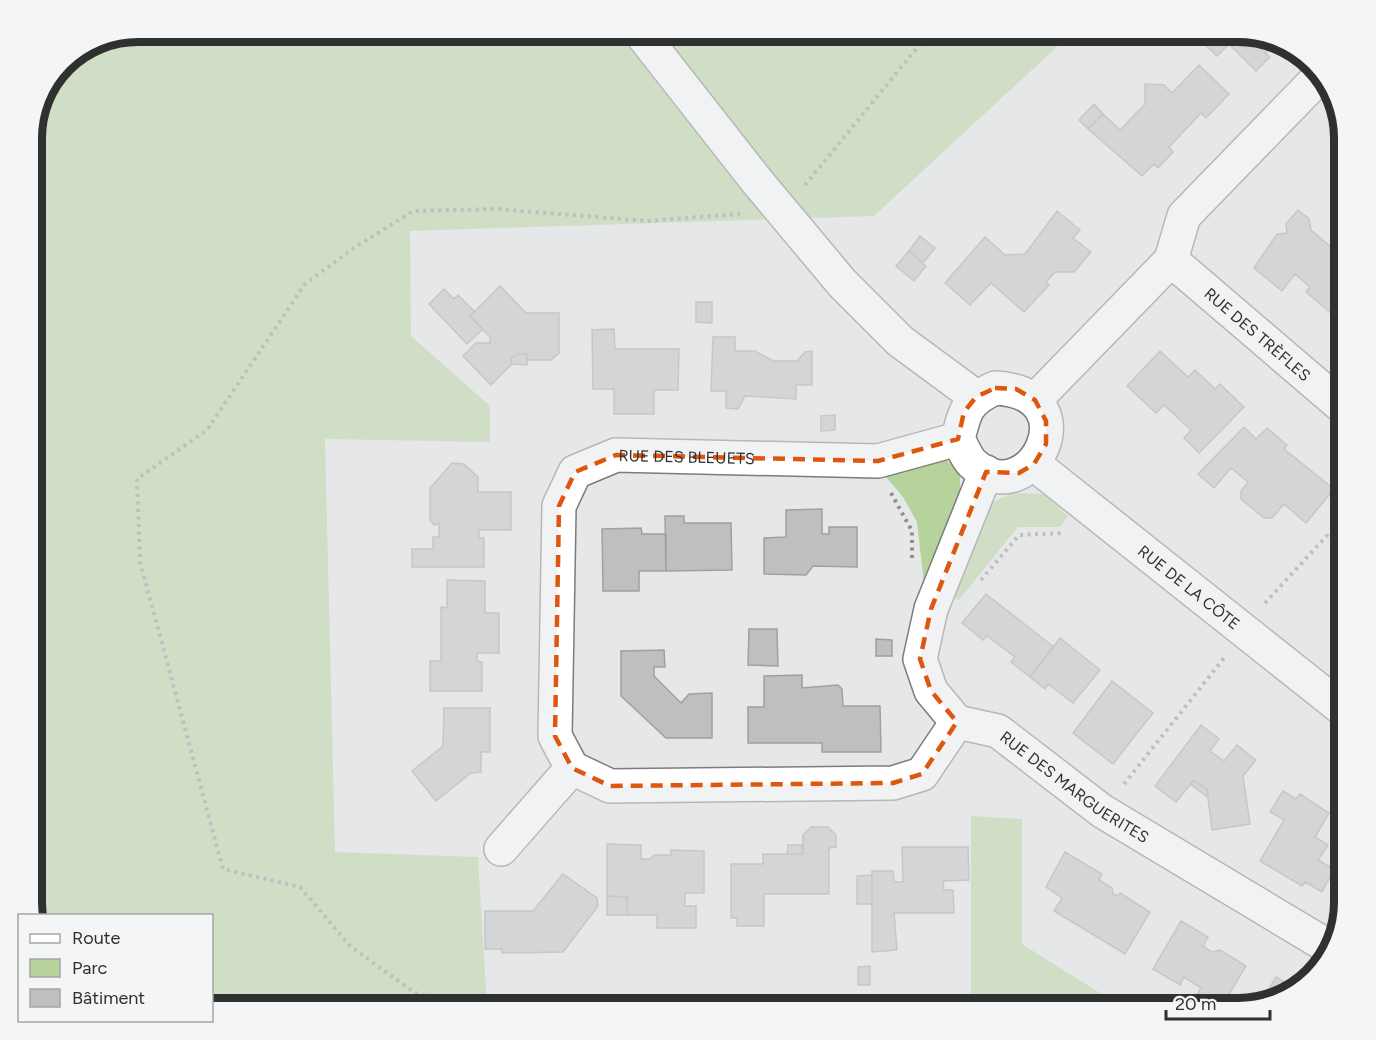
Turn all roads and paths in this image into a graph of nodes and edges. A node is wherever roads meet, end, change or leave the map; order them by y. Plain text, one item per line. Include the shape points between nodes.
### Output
1 (648, 42) edge
2 (922, 42) edge
3 (1315, 81) edge
4 (783, 210) junction
5 (1171, 260) junction
6 (976, 397) junction
7 (1334, 399) edge
8 (1035, 400) junction
9 (958, 439) junction
10 (1034, 464) junction
11 (986, 472) junction
12 (888, 489) dead end
13 (1334, 528) edge
14 (1073, 540) dead end
15 (974, 589) dead end
16 (931, 609) junction
17 (1241, 629) junction
18 (1219, 652) dead end
19 (1334, 702) edge
20 (957, 722) junction
21 (573, 768) junction
22 (1102, 811) junction
23 (501, 849) dead end
24 (1324, 944) edge
25 (435, 998) edge

1 - 4 street
2 - 4 path
3 - 5 street via 1184,216
4 - 6 street via 842,283 900,341
4 - 25 path via 647,221 497,208 413,211 305,284 207,430 137,479 140,562 223,869 300,887 350,946 415,993
5 - 7 street, RUE DES TRÈFLES
5 - 8 street
6 - 8 street via 995,388 1016,389
6 - 9 street via 964,412
8 - 10 street via 1046,421 1046,444
9 - 11 street via 972,462
9 - 21 street, RUE DES BLEUETS via 878,461 616,455 575,472 559,506 555,736
10 - 11 street via 1019,473 1002,476
10 - 17 street, RUE DE LA CÔTE
11 - 16 street
12 - 16 path via 912,531 912,592
13 - 17 path
14 - 15 path via 1064,533 1019,535
16 - 20 street via 920,659 931,691
17 - 19 street, RUE DE LA CÔTE
18 - 22 path via 1226,657
20 - 21 street via 922,774 894,783 610,786
20 - 22 street, RUE DES MARGUERITES via 998,731
21 - 23 street
22 - 24 street, RUE DES MARGUERITES

